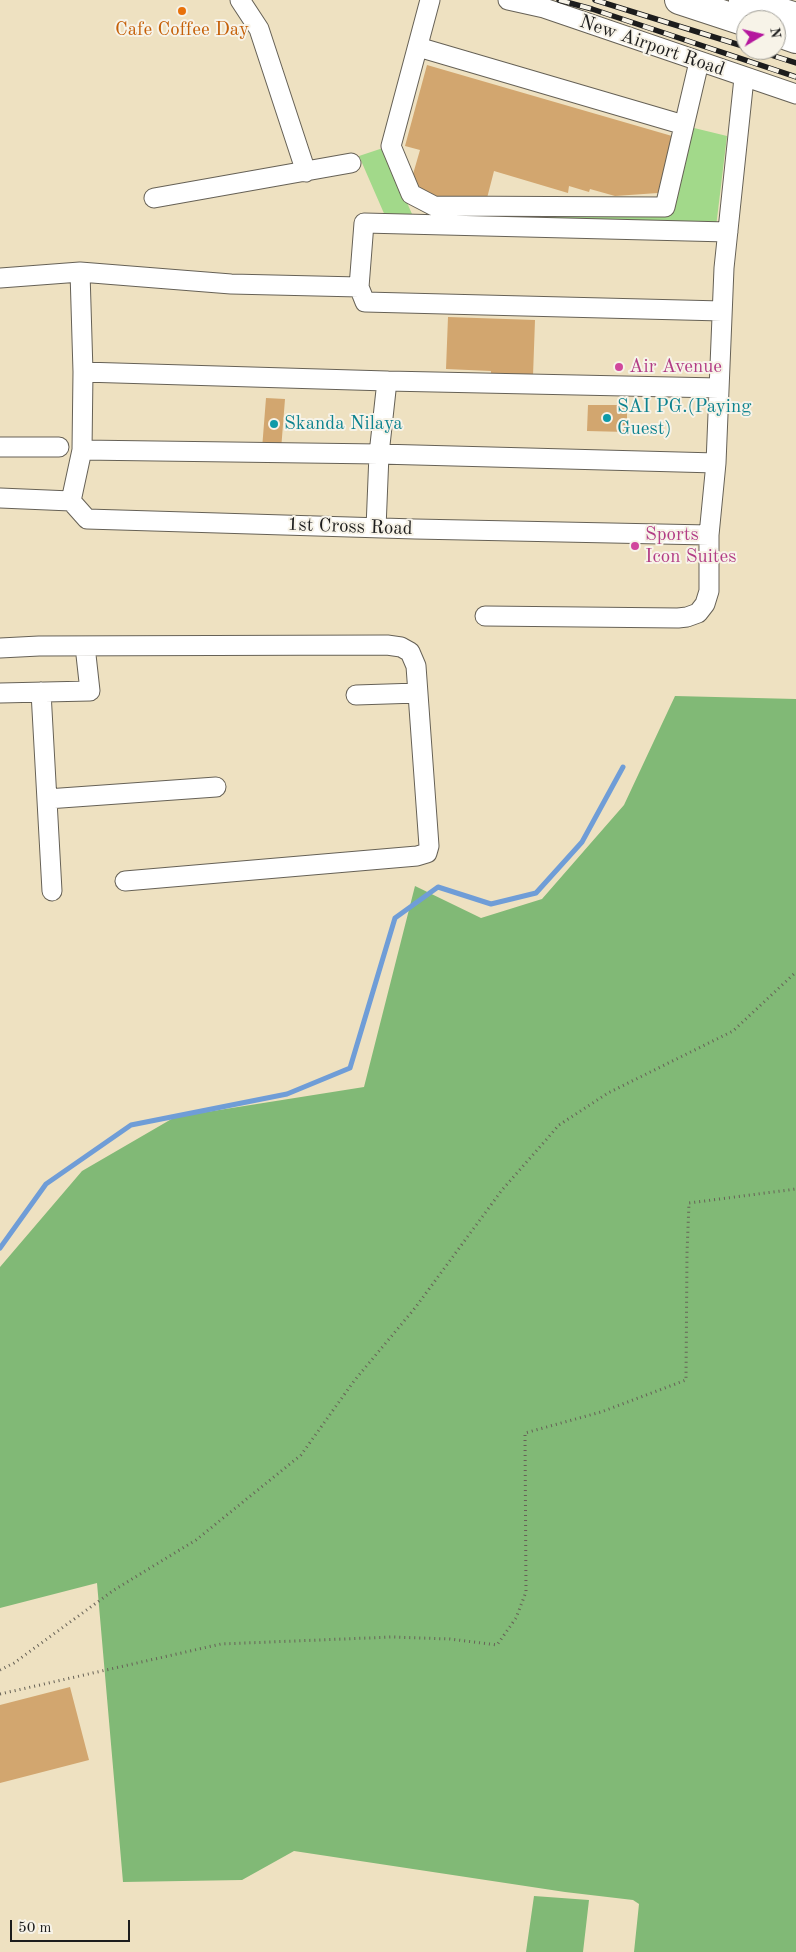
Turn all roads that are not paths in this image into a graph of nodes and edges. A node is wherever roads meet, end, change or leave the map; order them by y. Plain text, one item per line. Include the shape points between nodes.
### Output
1 (240, 0) edge
2 (430, 0) edge
3 (508, 0) edge
4 (679, 0) edge
5 (743, 0) edge
6 (796, 17) edge
7 (736, 19) edge
8 (418, 47) junction
9 (699, 62) junction
10 (744, 78) junction
11 (796, 94) edge
12 (684, 124) junction
13 (351, 162) dead end
14 (306, 172) junction
15 (154, 198) dead end
16 (728, 232) junction
17 (80, 272) junction
18 (0, 278) edge
19 (359, 287) junction
20 (722, 310) junction
21 (83, 372) junction
22 (387, 382) junction
23 (719, 388) junction
24 (60, 447) dead end
25 (0, 448) edge
26 (82, 450) junction
27 (379, 454) junction
28 (716, 463) junction
29 (0, 498) edge
30 (71, 501) junction
31 (376, 528) junction
32 (709, 535) junction
33 (485, 616) dead end
34 (84, 646) junction
35 (0, 648) edge
36 (41, 692) junction
37 (0, 693) edge
38 (418, 693) junction
39 (356, 695) dead end
40 (216, 787) dead end
41 (47, 799) junction
42 (125, 881) dead end
43 (52, 891) dead end

1 - 14 street via 259,29
2 - 8 street
3 - 9 street, New Airport Road via 544,8
4 - 7 highway
5 - 6 highway
8 - 12 street
8 - 12 street via 391,146 411,194 434,206 665,207
9 - 10 street, New Airport Road
9 - 12 street
10 - 11 street, New Airport Road
10 - 16 street
13 - 14 street
14 - 15 street
16 - 19 street via 364,224
16 - 20 street
17 - 18 street
17 - 19 street via 231,284
17 - 21 street
19 - 20 street via 365,302
20 - 23 street
21 - 22 street
21 - 26 street
22 - 23 street
22 - 27 street
23 - 28 street
24 - 25 street
26 - 27 street
26 - 30 street
27 - 28 street
27 - 31 street
28 - 32 street
29 - 30 street
30 - 31 street, 1st Cross Road via 87,519
31 - 32 street, 1st Cross Road
32 - 33 street via 709,591 698,613 687,618
34 - 35 street
34 - 36 street via 90,691
34 - 38 street via 387,645 410,652 416,666
36 - 37 street
36 - 41 street
38 - 39 street
38 - 42 street via 427,853
40 - 41 street
41 - 43 street

